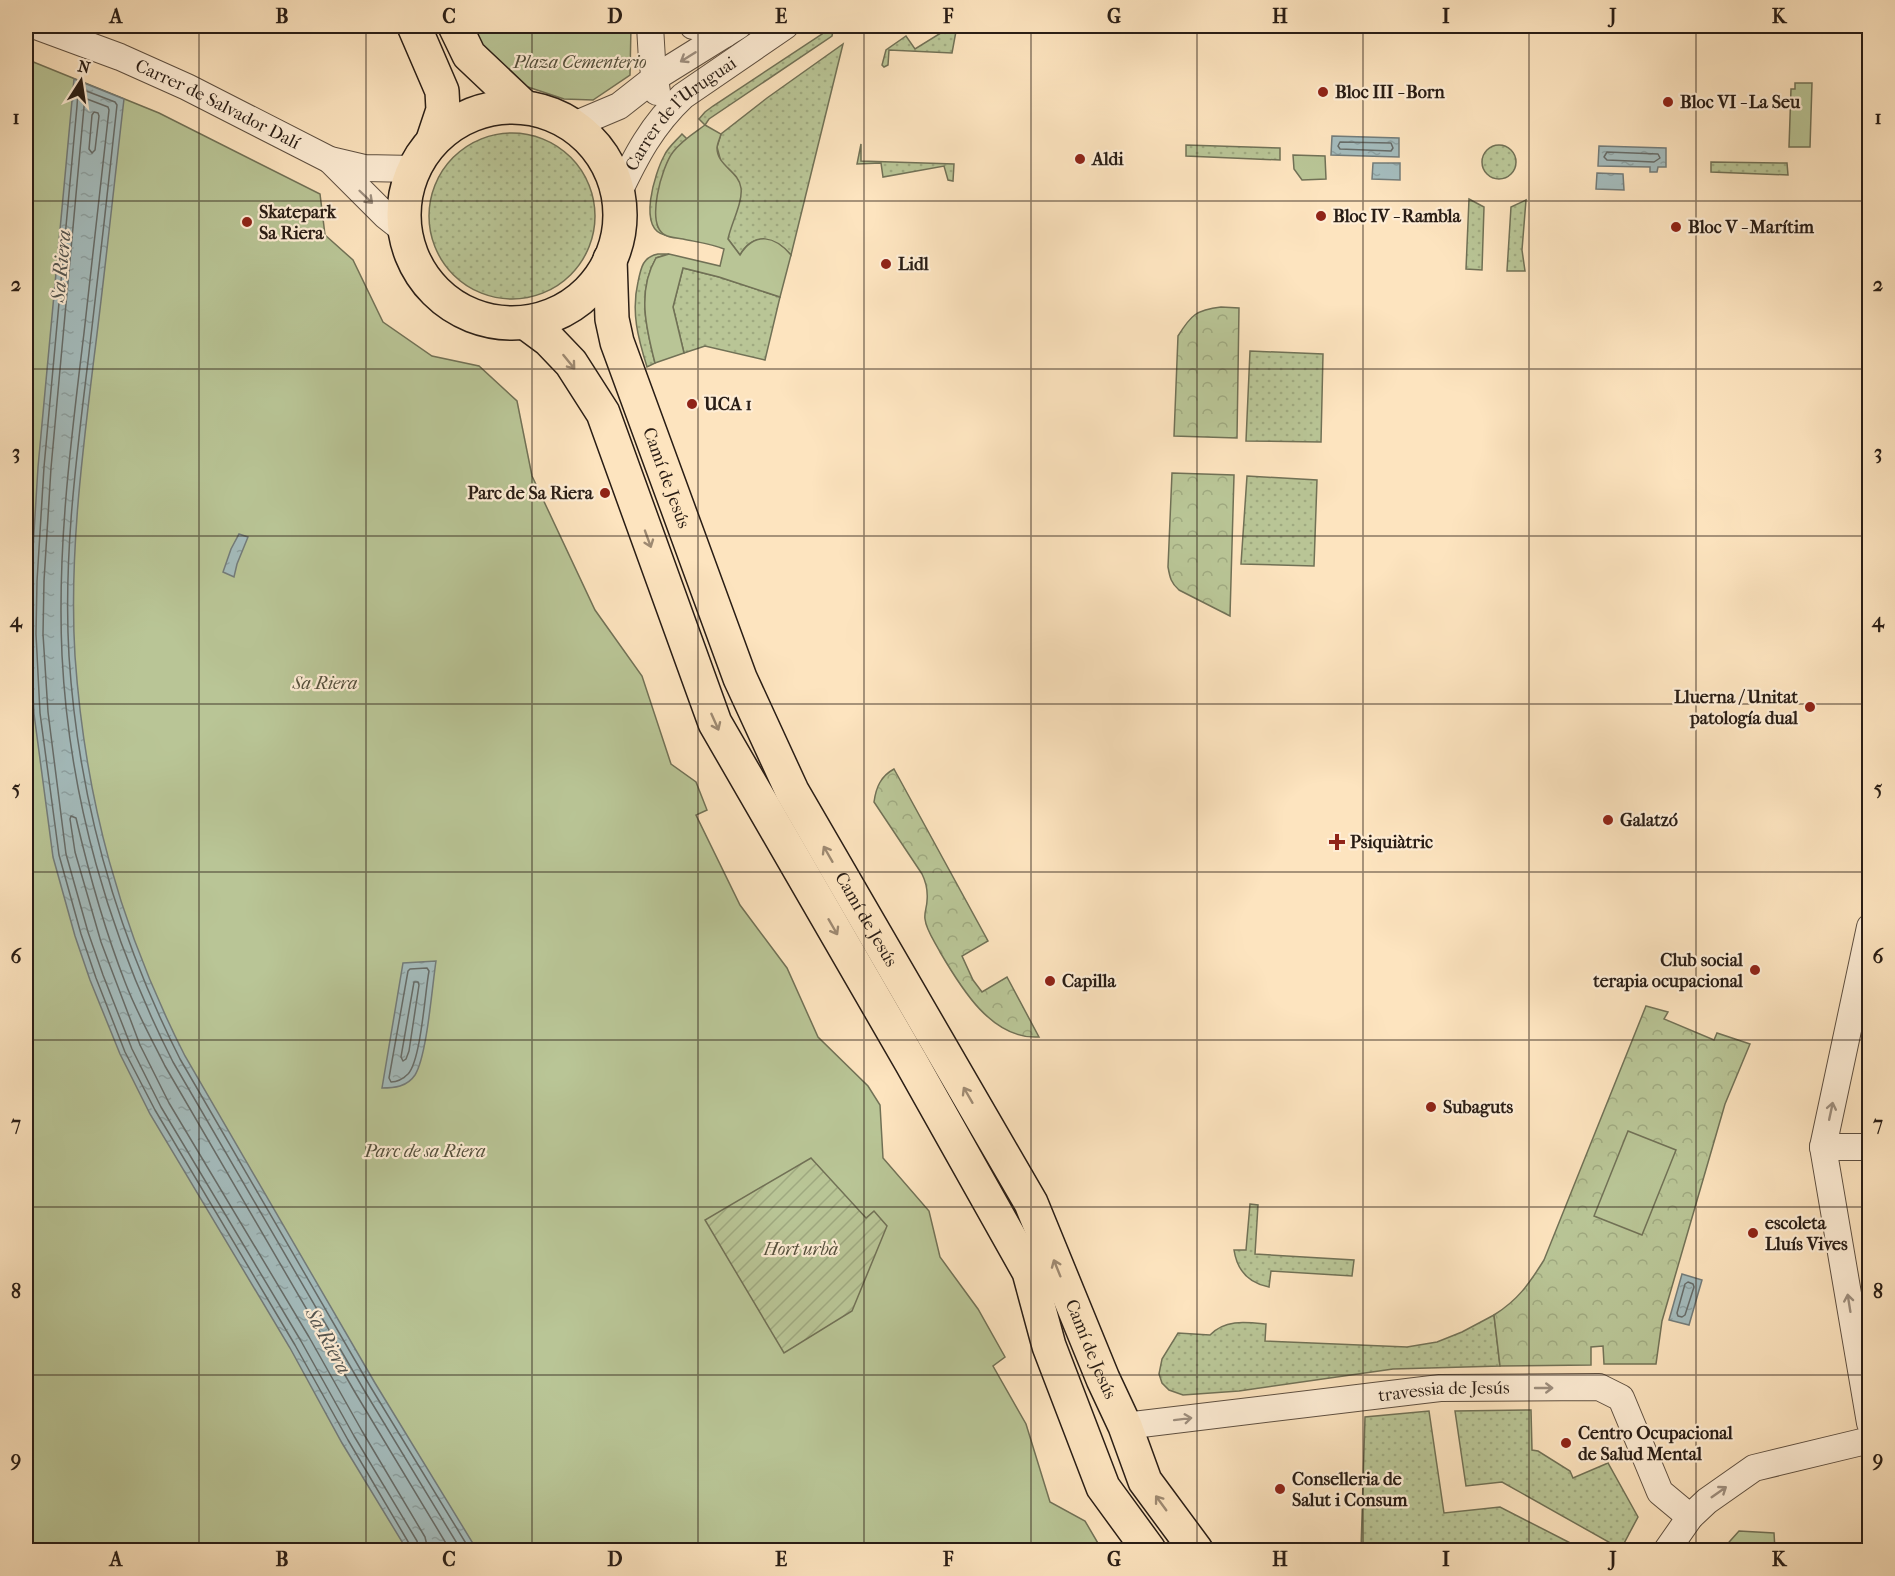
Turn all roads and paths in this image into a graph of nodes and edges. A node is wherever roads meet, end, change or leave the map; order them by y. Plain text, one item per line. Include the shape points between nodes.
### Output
1 (36, 26) edge
2 (414, 26) edge
3 (455, 26) edge
4 (650, 26) edge
5 (693, 26) edge
6 (785, 26) edge
7 (731, 30) edge
8 (656, 77) junction
9 (524, 107) junction
10 (660, 119) junction
11 (574, 125) junction
12 (433, 140) junction
13 (330, 160) junction
14 (414, 169) junction
15 (618, 194) junction
16 (405, 231) junction
17 (610, 259) junction
18 (526, 323) junction
19 (1869, 931) edge
20 (1823, 1147) junction
21 (1869, 1147) edge
22 (1049, 1346) junction
23 (1869, 1423) edge
24 (1125, 1426) junction
25 (1869, 1440) edge
26 (1690, 1517) junction
27 (1149, 1551) edge
28 (1196, 1551) edge
29 (1667, 1551) edge

1 - 13 street, Carrer de Salvador Dalí via 187,87
2 - 12 main road via 442,91 443,110
3 - 9 main road via 469,55
4 - 8 street
5 - 7 street
6 - 10 street, Carrer de l'Uruguai via 683,96
7 -> 8 street, Carrer de l'Uruguai
8 - 10 street
8 - 11 street, Carrer de l'Uruguai via 619,106
9 - 11 main road via 547,112
9 - 12 main road via 479,111
10 - 15 street, Carrer de l'Uruguai
11 - 15 main road via 596,146
12 - 14 main road
13 - 14 street, Carrer de Salvador Dalí via 364,168
13 -> 16 street, Carrer de Salvador Dalí
14 - 16 main road via 405,199
15 - 17 main road via 619,228
16 - 18 main road via 408,247 424,276 447,301 462,311 494,322
17 - 18 main road via 585,294 568,308
24 -> 17 main road, Camí de Jesús via 1031,1203 792,791 740,678 617,342 612,319
18 -> 22 main road, Camí de Jesús via 571,363 603,412 715,723 1029,1272
20 -> 19 street
20 - 21 street
23 -> 20 street
22 - 24 main road via 1102,1423
22 - 27 main road, Camí de Jesús via 1102,1487
24 -> 26 street, travessia de Jesús via 1440,1388 1599,1387 1621,1398 1660,1492
28 -> 24 main road, Camí de Jesús via 1145,1481
26 -> 25 street via 1754,1468
26 - 29 street

